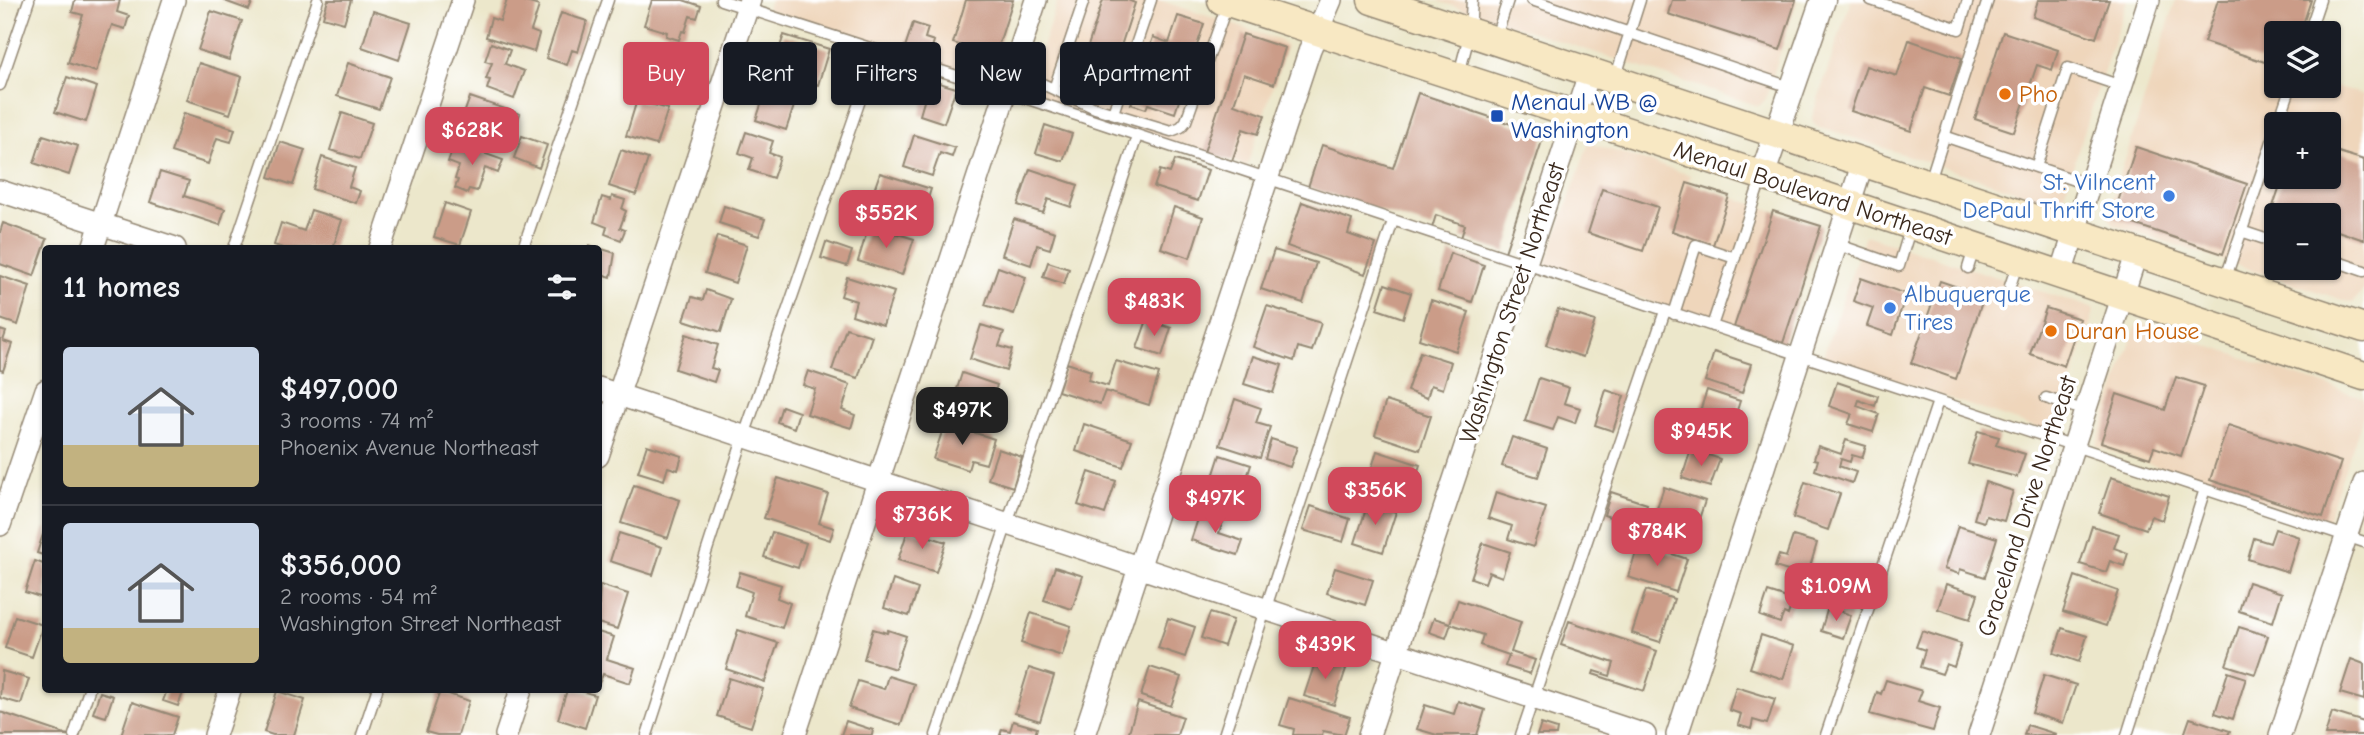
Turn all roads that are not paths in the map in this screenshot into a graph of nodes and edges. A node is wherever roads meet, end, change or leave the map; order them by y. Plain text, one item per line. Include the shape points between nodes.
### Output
1 (29, 0) edge
2 (174, 0) edge
3 (318, 0) edge
4 (463, 0) edge
5 (608, 0) edge
6 (721, 0) edge
7 (1036, 0) edge
8 (1084, 0) edge
9 (1151, 0) edge
10 (1331, 0) edge
11 (1372, 0) edge
12 (1472, 0) edge
13 (1507, 0) edge
14 (1532, 0) edge
15 (1640, 0) edge
16 (1823, 0) edge
17 (1871, 0) edge
18 (1968, 0) edge
19 (1987, 0) edge
20 (2149, 0) edge
21 (2320, 0) edge
22 (1225, 1) edge
23 (749, 5) edge
24 (2313, 21) edge
25 (1959, 29) junction
26 (1316, 30) junction
27 (1629, 33) junction
28 (1483, 36) junction
29 (1976, 36) junction
30 (852, 42) edge
31 (1023, 42) edge
32 (1602, 75) junction
33 (1458, 77) junction
34 (0, 85) edge
35 (1046, 85) edge
36 (2121, 86) junction
37 (1793, 88) junction
38 (1054, 89) junction
39 (858, 105) edge
40 (1003, 105) edge
41 (1045, 105) edge
42 (1113, 113) junction
43 (1574, 115) junction
44 (1777, 135) junction
45 (1137, 136) junction
46 (1944, 136) junction
47 (1863, 162) junction
48 (2264, 164) edge
49 (2036, 167) junction
50 (1762, 176) junction
51 (1267, 179) junction
52 (1928, 184) junction
53 (2089, 185) junction
54 (0, 191) edge
55 (1849, 205) junction
56 (1392, 221) junction
57 (102, 224) junction
58 (1911, 226) junction
59 (2074, 231) junction
60 (2241, 232) junction
61 (2264, 239) edge
62 (1836, 244) junction
63 (94, 245) edge
64 (166, 245) edge
65 (235, 245) edge
66 (381, 245) edge
67 (524, 245) edge
68 (2137, 252) junction
69 (1735, 258) junction
70 (2341, 264) edge
71 (1524, 265) junction
72 (2364, 271) edge
73 (2061, 275) junction
74 (2224, 282) junction
75 (2123, 298) junction
76 (1669, 312) junction
77 (1712, 326) junction
78 (2364, 328) edge
79 (1799, 355) junction
80 (2364, 376) edge
81 (609, 391) edge
82 (2046, 398) dead end
83 (1938, 401) junction
84 (42, 402) edge
85 (2086, 411) junction
86 (602, 432) edge
87 (744, 436) junction
88 (2074, 446) junction
89 (880, 481) junction
90 (2364, 483) edge
91 (2205, 489) junction
92 (1007, 523) junction
93 (0, 524) edge
94 (2355, 539) edge
95 (1141, 567) junction
96 (1265, 609) junction
97 (1396, 652) junction
98 (88, 693) edge
99 (229, 693) edge
100 (376, 693) edge
101 (520, 693) edge
102 (1533, 697) junction
103 (74, 735) edge
104 (215, 735) edge
105 (362, 735) edge
106 (506, 735) edge
107 (647, 735) edge
108 (795, 735) edge
109 (936, 735) edge
110 (1084, 735) edge
111 (1224, 735) edge
112 (1369, 735) edge
113 (1521, 735) edge
114 (1646, 735) edge
115 (1676, 735) edge
116 (1826, 735) edge
117 (1979, 735) edge
118 (2127, 735) edge
119 (2280, 735) edge

1 - 34 lane
2 - 57 street
3 - 65 lane
4 - 66 street
5 - 67 lane
6 - 23 lane
7 - 31 street
8 - 38 lane
9 - 42 lane
10 - 26 street
11 - 28 main road, Menaul Boulevard Northeast
12 - 28 lane
13 - 28 lane
14 - 27 lane
15 - 27 lane
16 - 37 street
17 - 25 lane
18 - 25 lane
19 - 29 lane
20 - 36 street
21 - 24 lane
22 - 26 main road, Menaul Boulevard Northeast
22 - 42 lane via 1181,127 1171,131
23 - 30 lane
23 - 81 street
25 - 29 lane
26 - 33 main road, Menaul Boulevard Northeast
26 - 51 street
27 - 32 lane
27 - 37 lane
28 - 32 main road, Menaul Boulevard Northeast
28 - 33 lane
29 - 46 lane
32 - 43 street, Washington Street Northeast
32 - 44 main road, Menaul Boulevard Northeast
33 - 43 main road, Menaul Boulevard Northeast
35 - 38 lane
36 - 49 lane via 2068,68
36 - 53 street
37 - 44 street
38 - 42 lane
39 - 87 lane
40 - 89 street
41 - 45 lane
43 - 50 main road, Menaul Boulevard Northeast
43 - 71 street, Washington Street Northeast
44 - 47 main road, Menaul Boulevard Northeast
44 - 50 street
45 - 51 lane
45 - 92 lane
46 - 49 lane
46 - 52 lane
47 - 52 main road, Menaul Boulevard Northeast
47 - 55 street
48 - 60 lane
49 - 53 lane
50 - 55 main road, Menaul Boulevard Northeast
50 - 69 lane
51 - 56 lane
51 - 95 street
52 - 59 main road, Menaul Boulevard Northeast
53 - 59 street
54 - 57 street
55 - 58 main road, Menaul Boulevard Northeast
55 - 62 street
56 - 71 lane
56 - 96 lane
57 - 63 street
57 - 64 street
58 - 62 lane via 1899,266
58 - 73 main road, Menaul Boulevard Northeast via 1971,257 2015,273
59 - 68 main road, Menaul Boulevard Northeast
59 - 73 street
60 - 61 lane
60 - 74 lane
62 - 79 street
68 - 74 main road, Menaul Boulevard Northeast
68 - 75 street, Graceland Drive Northeast
69 - 76 lane via 1696,245
69 - 77 lane
70 - 72 lane
71 - 76 lane
71 - 97 street, Washington Street Northeast
73 - 75 main road, Menaul Boulevard Northeast
74 - 78 main road, Menaul Boulevard Northeast
75 - 80 main road, Menaul Boulevard Northeast
75 - 85 street, Graceland Drive Northeast
76 - 77 lane
76 - 102 lane
77 - 79 lane
79 - 83 lane
79 - 115 street
81 - 86 street
81 - 87 street
82 - 85 lane
83 - 88 lane
83 - 116 lane
84 - 93 street
85 - 88 street, Graceland Drive Northeast
87 - 89 street
87 - 107 lane
88 - 91 lane
88 - 117 street, Graceland Drive Northeast
89 - 92 street
89 - 108 street
90 - 94 street
91 - 94 lane
91 - 118 lane
92 - 95 street
92 - 109 lane
94 - 119 street
95 - 96 street
95 - 110 street
96 - 97 street
96 - 111 lane
97 - 102 street
97 - 112 street, Washington Street Northeast
98 - 103 lane
99 - 104 street
100 - 105 lane
101 - 106 street
102 - 113 lane
102 - 114 street

